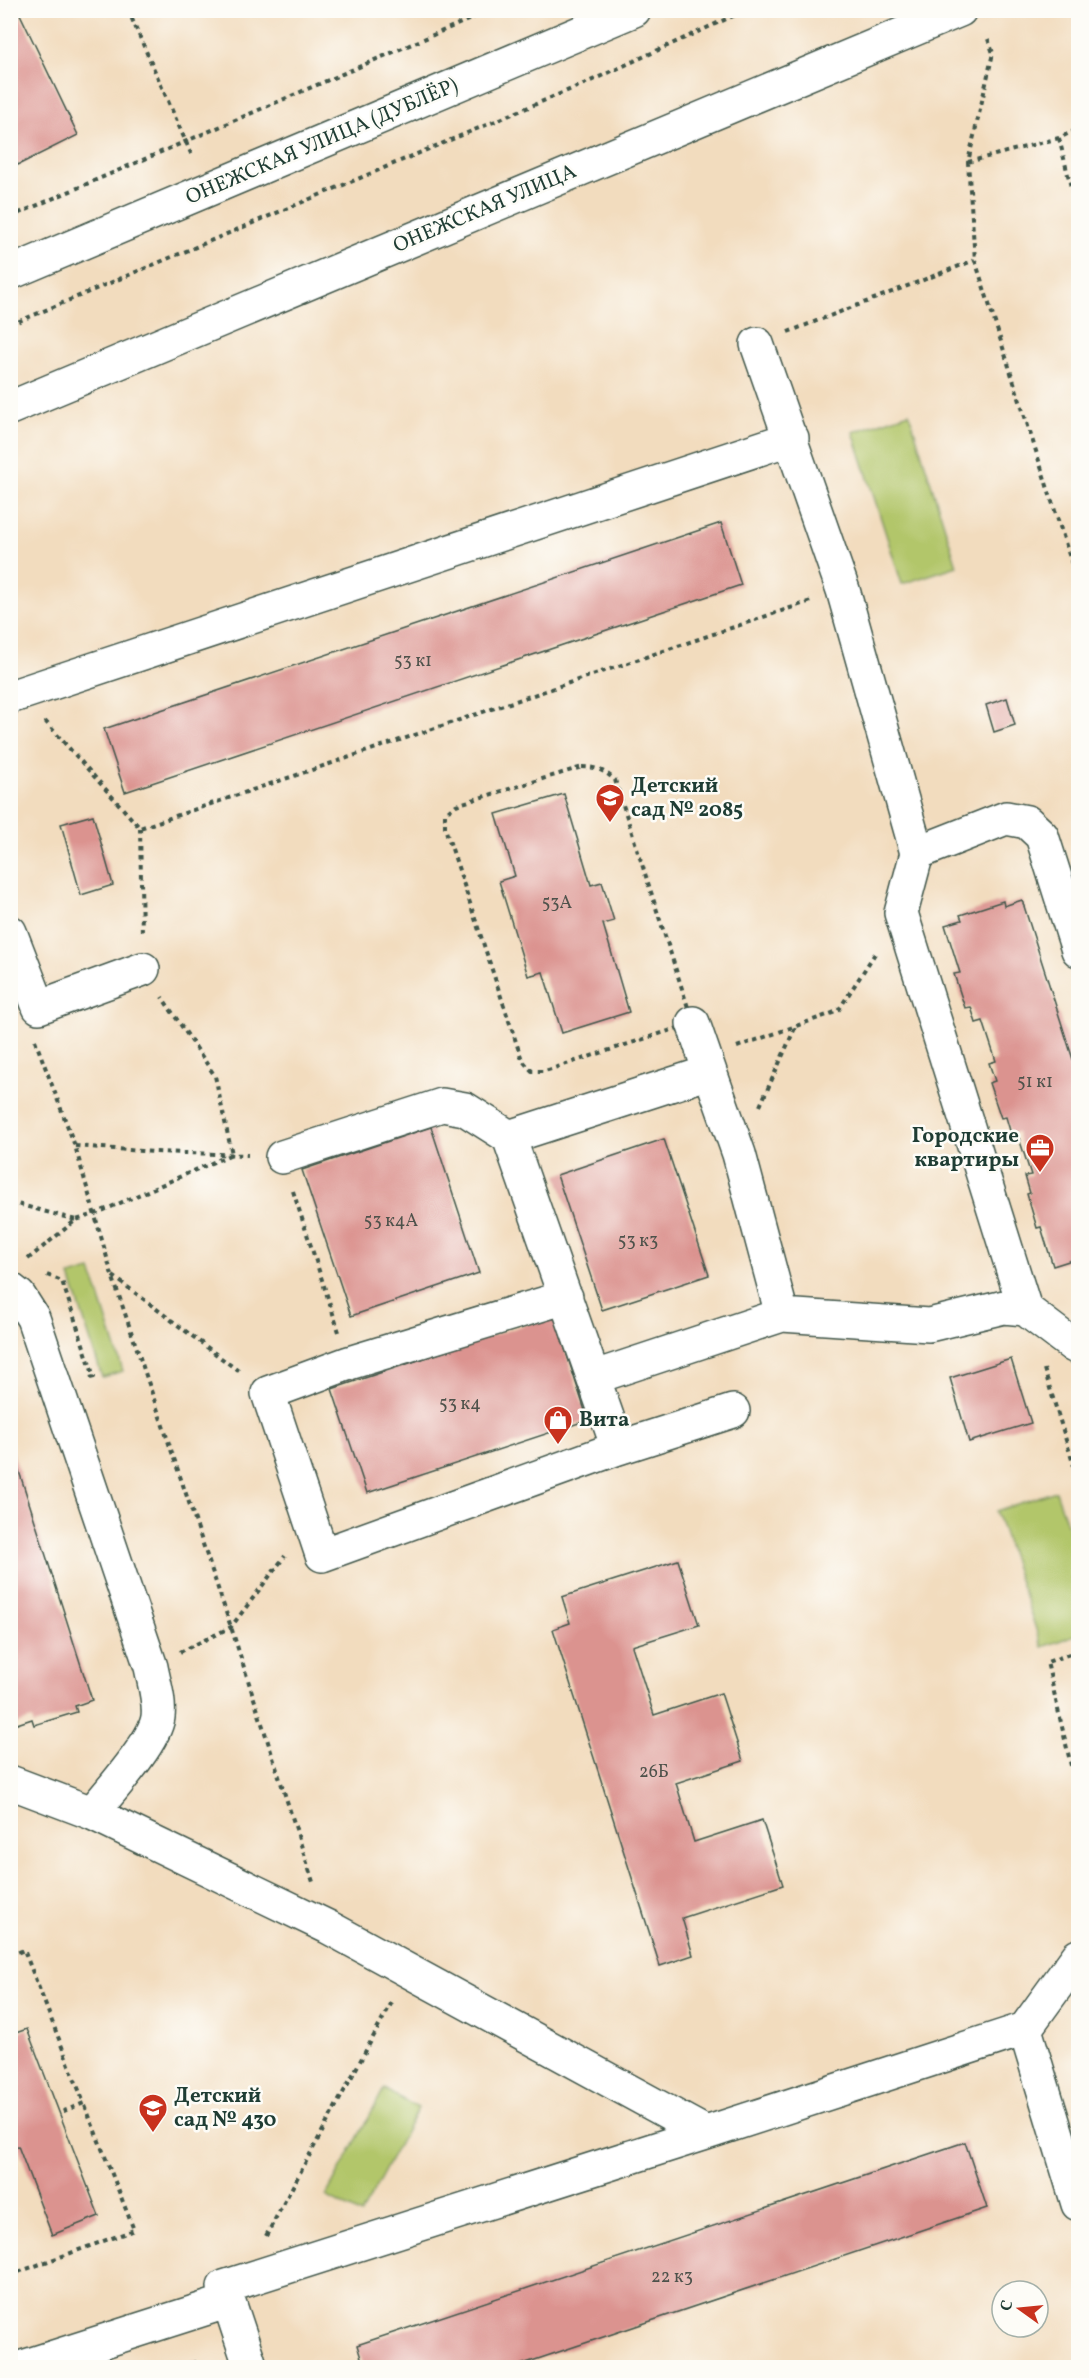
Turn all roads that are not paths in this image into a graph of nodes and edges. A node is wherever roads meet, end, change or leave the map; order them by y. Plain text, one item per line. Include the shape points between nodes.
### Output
1 (634, 10) edge
2 (960, 10) edge
3 (10, 273) edge
4 (757, 344) road end
5 (10, 408) edge
6 (792, 438) junction
7 (15, 695) edge
8 (917, 853) junction
9 (10, 932) edge
10 (1078, 950) edge
11 (143, 969) road end
12 (693, 1023) road end
13 (707, 1065) junction
14 (509, 1137) junction
15 (282, 1156) road end
16 (16, 1276) edge
17 (566, 1297) junction
18 (1025, 1309) junction
19 (782, 1315) junction
20 (1076, 1345) edge
21 (595, 1377) junction
22 (733, 1411) dead end
23 (618, 1448) junction
24 (10, 1782) edge
25 (92, 1813) junction
26 (1078, 1956) edge
27 (1025, 2029) junction
28 (706, 2133) junction
29 (1078, 2204) edge
30 (235, 2291) junction
31 (20, 2367) edge
32 (251, 2367) edge

1 - 3 main road, ОНЕЖСКАЯ УЛИЦА (ДУБЛЁР)
2 - 5 main road, ОНЕЖСКАЯ УЛИЦА
4 - 6 main road
6 - 7 main road
6 - 8 main road via 843,590
8 - 10 main road via 1006,818 1027,822 1042,836
8 - 18 main road via 901,913
9 - 11 main road via 39,1006
12 - 13 main road
13 - 14 main road
13 - 19 main road via 739,1154
14 - 15 main road via 465,1109 442,1105
14 - 17 main road
16 - 25 main road via 19,1296 33,1318 157,1695 158,1718 152,1736
17 - 21 main road
17 - 23 main road via 349,1363 268,1393 322,1555
18 - 19 main road via 1004,1307 929,1325
18 - 20 main road
19 - 21 main road
21 - 23 main road
22 - 23 main road
24 - 25 main road
25 - 28 main road via 328,1927
26 - 27 main road
27 - 28 main road
27 - 29 main road
28 - 30 main road
30 - 31 main road
30 - 32 main road

